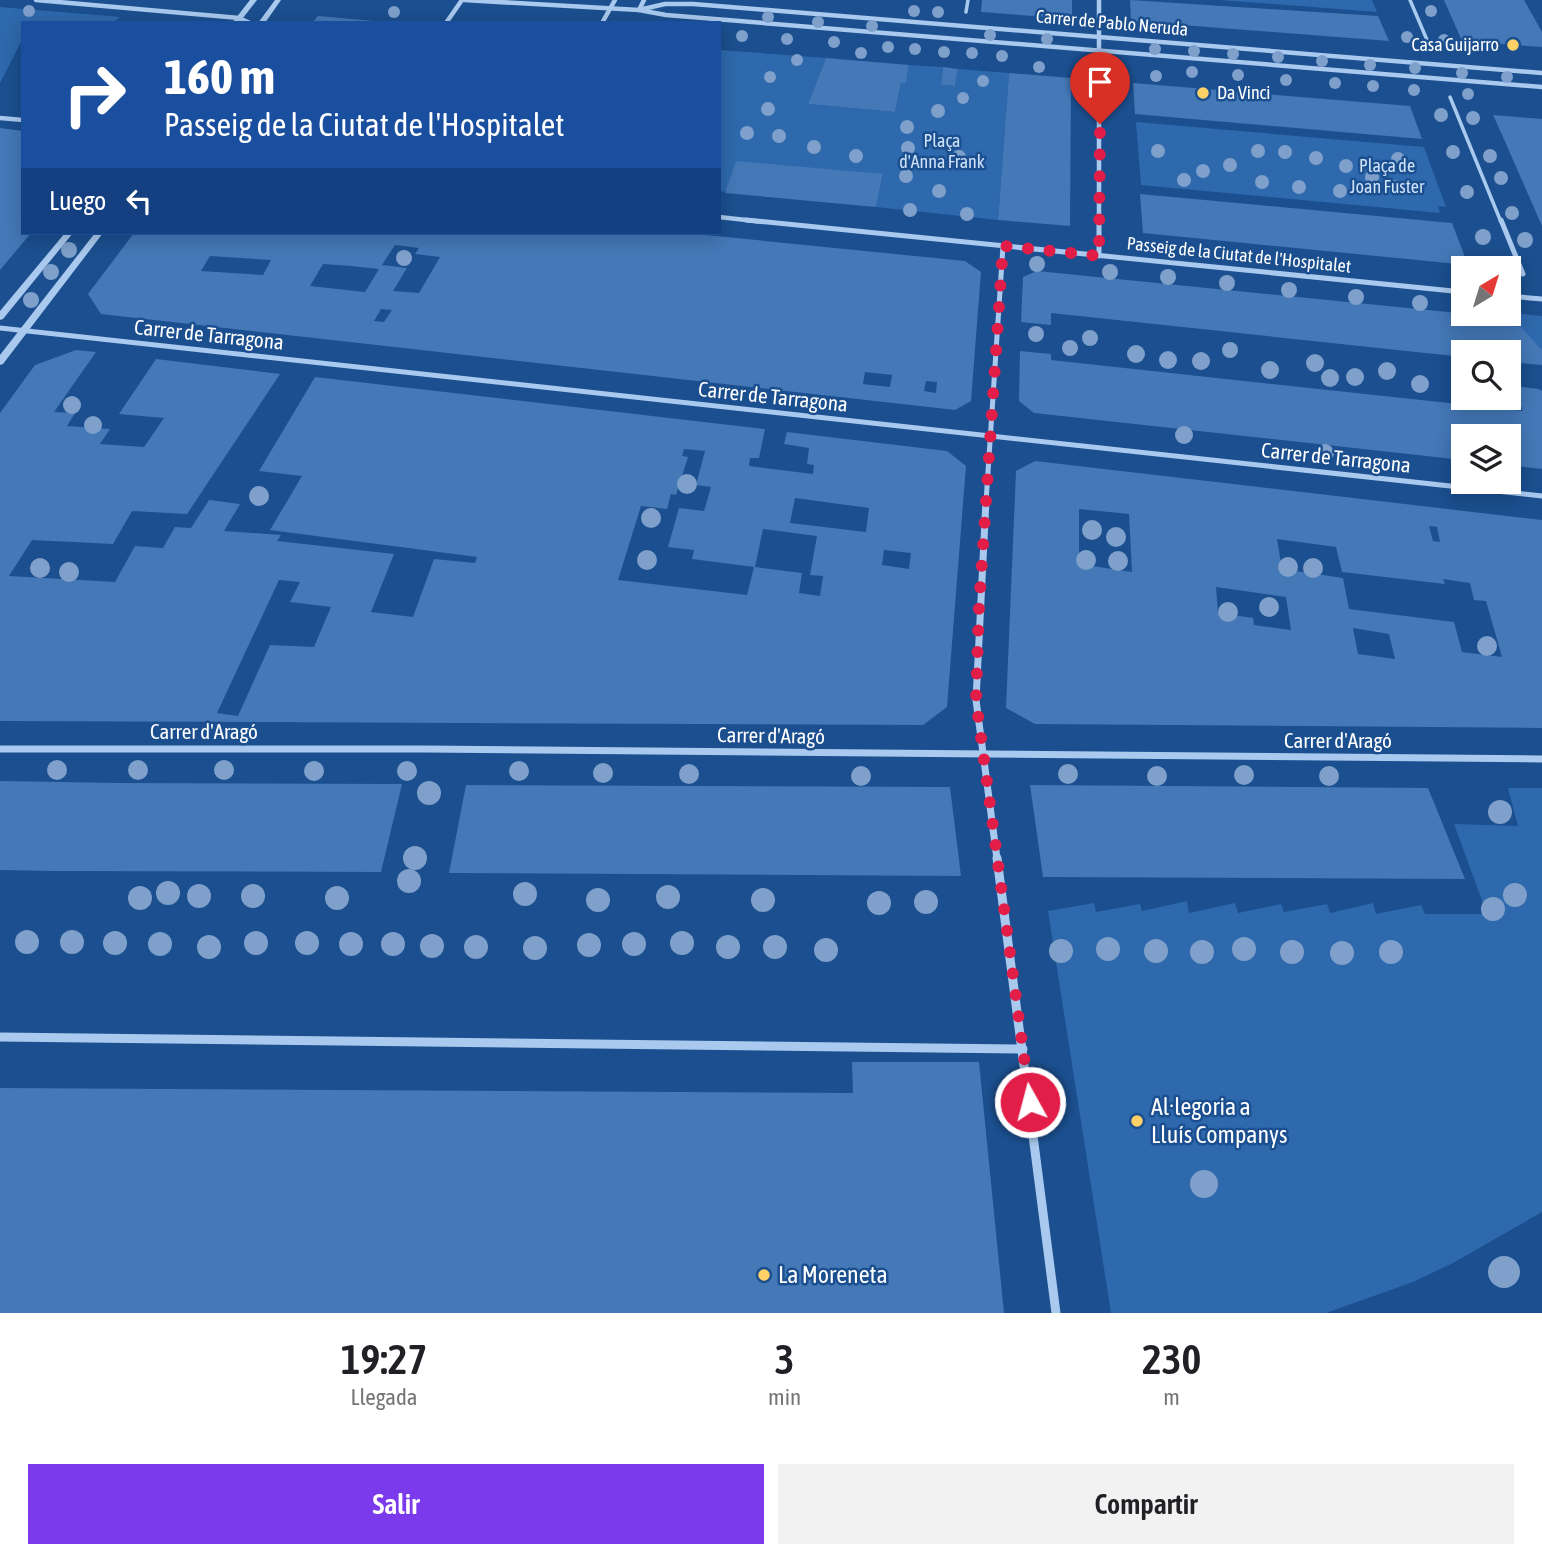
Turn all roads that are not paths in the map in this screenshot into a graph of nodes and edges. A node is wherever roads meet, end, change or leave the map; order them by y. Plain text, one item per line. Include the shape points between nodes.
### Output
1 (36, 0) edge
2 (254, 0) edge
3 (278, 0) edge
4 (463, 0) edge
5 (615, 0) edge
6 (644, 0) edge
7 (968, 0) edge
8 (1099, 0) edge
9 (1410, 0) edge
10 (609, 9) junction
11 (639, 10) junction
12 (966, 12) dead end
13 (237, 20) edge
14 (262, 21) edge
15 (447, 21) edge
16 (603, 21) edge
17 (1099, 36) junction
18 (1430, 47) dead end
19 (1099, 50) junction
20 (1542, 73) edge
21 (1542, 87) edge
22 (1450, 97) dead end
23 (0, 118) edge
24 (21, 120) edge
25 (721, 217) edge
26 (67, 235) edge
27 (97, 235) edge
28 (1003, 246) junction
29 (1099, 256) junction
30 (1523, 274) dead end
31 (1451, 291) edge
32 (1521, 297) edge
33 (1542, 299) edge
34 (0, 317) edge
35 (0, 328) edge
36 (25, 330) junction
37 (0, 362) edge
38 (990, 436) junction
39 (1542, 496) edge
40 (0, 749) edge
41 (984, 757) junction
42 (1542, 759) edge
43 (0, 1037) edge
44 (1023, 1049) junction
45 (1056, 1313) edge

1 - 13 street
2 - 13 street
3 - 14 street
4 - 10 street, Carrer de Pablo Neruda
4 - 15 street
5 - 10 street
6 - 11 street
7 - 12 street
8 - 17 street
9 - 18 street
10 - 11 street, Carrer de Pablo Neruda
10 - 16 street
11 - 17 street, Carrer de Pablo Neruda via 693,4
11 - 19 street, Carrer de Pablo Neruda
17 - 19 street
17 - 20 street, Carrer de Pablo Neruda
19 - 21 street, Carrer de Pablo Neruda
19 - 29 street
22 - 30 street
23 - 24 street
25 - 28 street, Passeig de la Ciutat de l'Hospitalet
26 - 34 street
27 - 36 street
28 - 29 street, Passeig de la Ciutat de l'Hospitalet
28 - 38 street
29 - 31 street, Passeig de la Ciutat de l'Hospitalet
32 - 33 street
35 - 36 street, Carrer de Tarragona
36 - 37 street
36 - 38 street, Carrer de Tarragona
38 - 39 street, Carrer de Tarragona
38 - 41 street via 976,700
40 - 41 street, Carrer d'Aragó
41 - 42 street, Carrer d'Aragó
41 - 44 street
43 - 44 street
44 - 45 street

